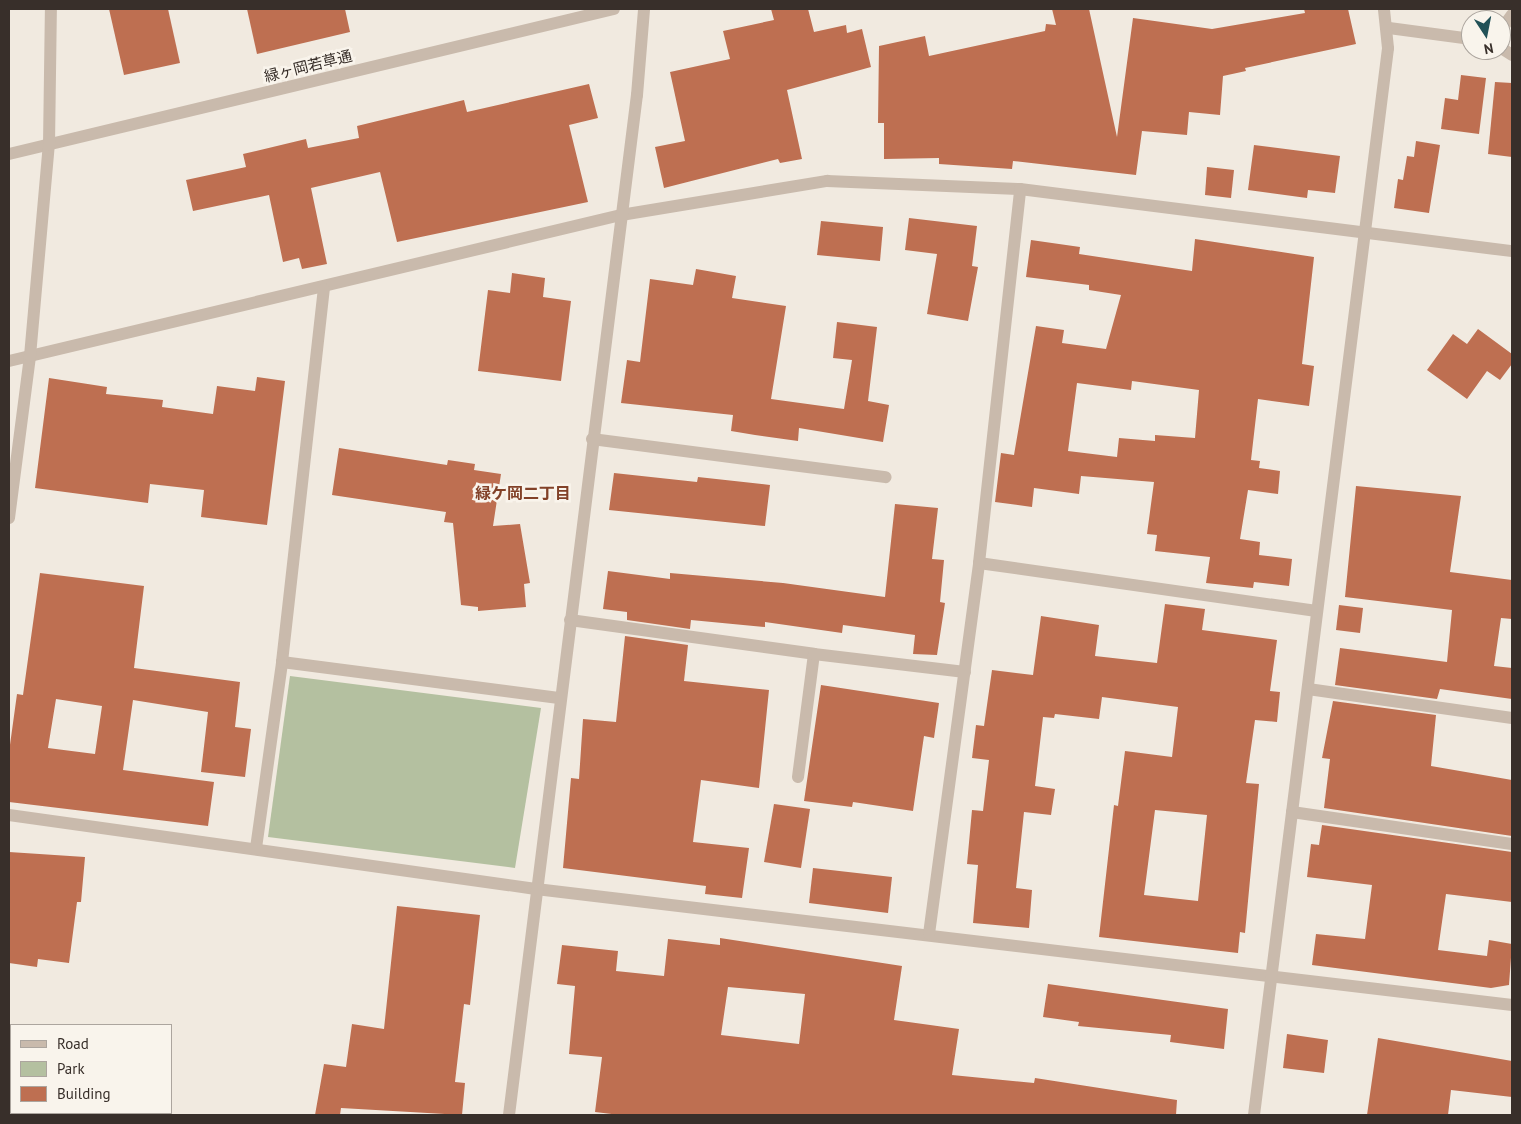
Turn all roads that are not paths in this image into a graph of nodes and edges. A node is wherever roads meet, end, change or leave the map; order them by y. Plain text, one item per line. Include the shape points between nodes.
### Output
1 (51, 9) edge
2 (614, 9) edge
3 (644, 9) edge
4 (1384, 9) edge
5 (1389, 28) junction
6 (1461, 38) edge
7 (49, 145) junction
8 (9, 154) edge
9 (1020, 189) junction
10 (622, 216) junction
11 (1363, 232) junction
12 (1512, 251) edge
13 (324, 289) junction
14 (30, 356) junction
15 (9, 361) edge
16 (592, 438) junction
17 (886, 477) dead end
18 (9, 518) edge
19 (979, 563) junction
20 (1317, 611) junction
21 (570, 620) junction
22 (814, 654) junction
23 (282, 662) junction
24 (964, 672) junction
25 (1308, 689) junction
26 (561, 698) junction
27 (1512, 718) edge
28 (798, 777) dead end
29 (1292, 812) junction
30 (9, 815) edge
31 (1512, 844) edge
32 (256, 848) junction
33 (536, 889) junction
34 (929, 934) junction
35 (1270, 977) junction
36 (1512, 1005) edge
37 (509, 1115) edge
38 (1254, 1115) edge

1 - 7 street
2 - 7 street, 緑ヶ岡若草通
3 - 10 street
4 - 5 street
5 - 6 street
5 - 11 street
7 - 8 street, 緑ヶ岡若草通
7 - 14 street
9 - 10 street via 827,181
9 - 11 street
9 - 19 street
10 - 13 street
10 - 16 street
11 - 12 street
11 - 20 street
13 - 14 street
13 - 23 street
14 - 15 street
14 - 18 street
16 - 17 street
16 - 21 street
19 - 20 street
19 - 24 street
20 - 25 street
21 - 22 street
21 - 26 street
22 - 24 street
22 - 28 street
23 - 26 street
23 - 32 street
24 - 34 street
25 - 27 street
25 - 29 street
26 - 33 street
29 - 31 street
29 - 35 street
30 - 32 street
32 - 33 street
33 - 34 street
33 - 37 street
34 - 35 street
35 - 36 street
35 - 38 street

